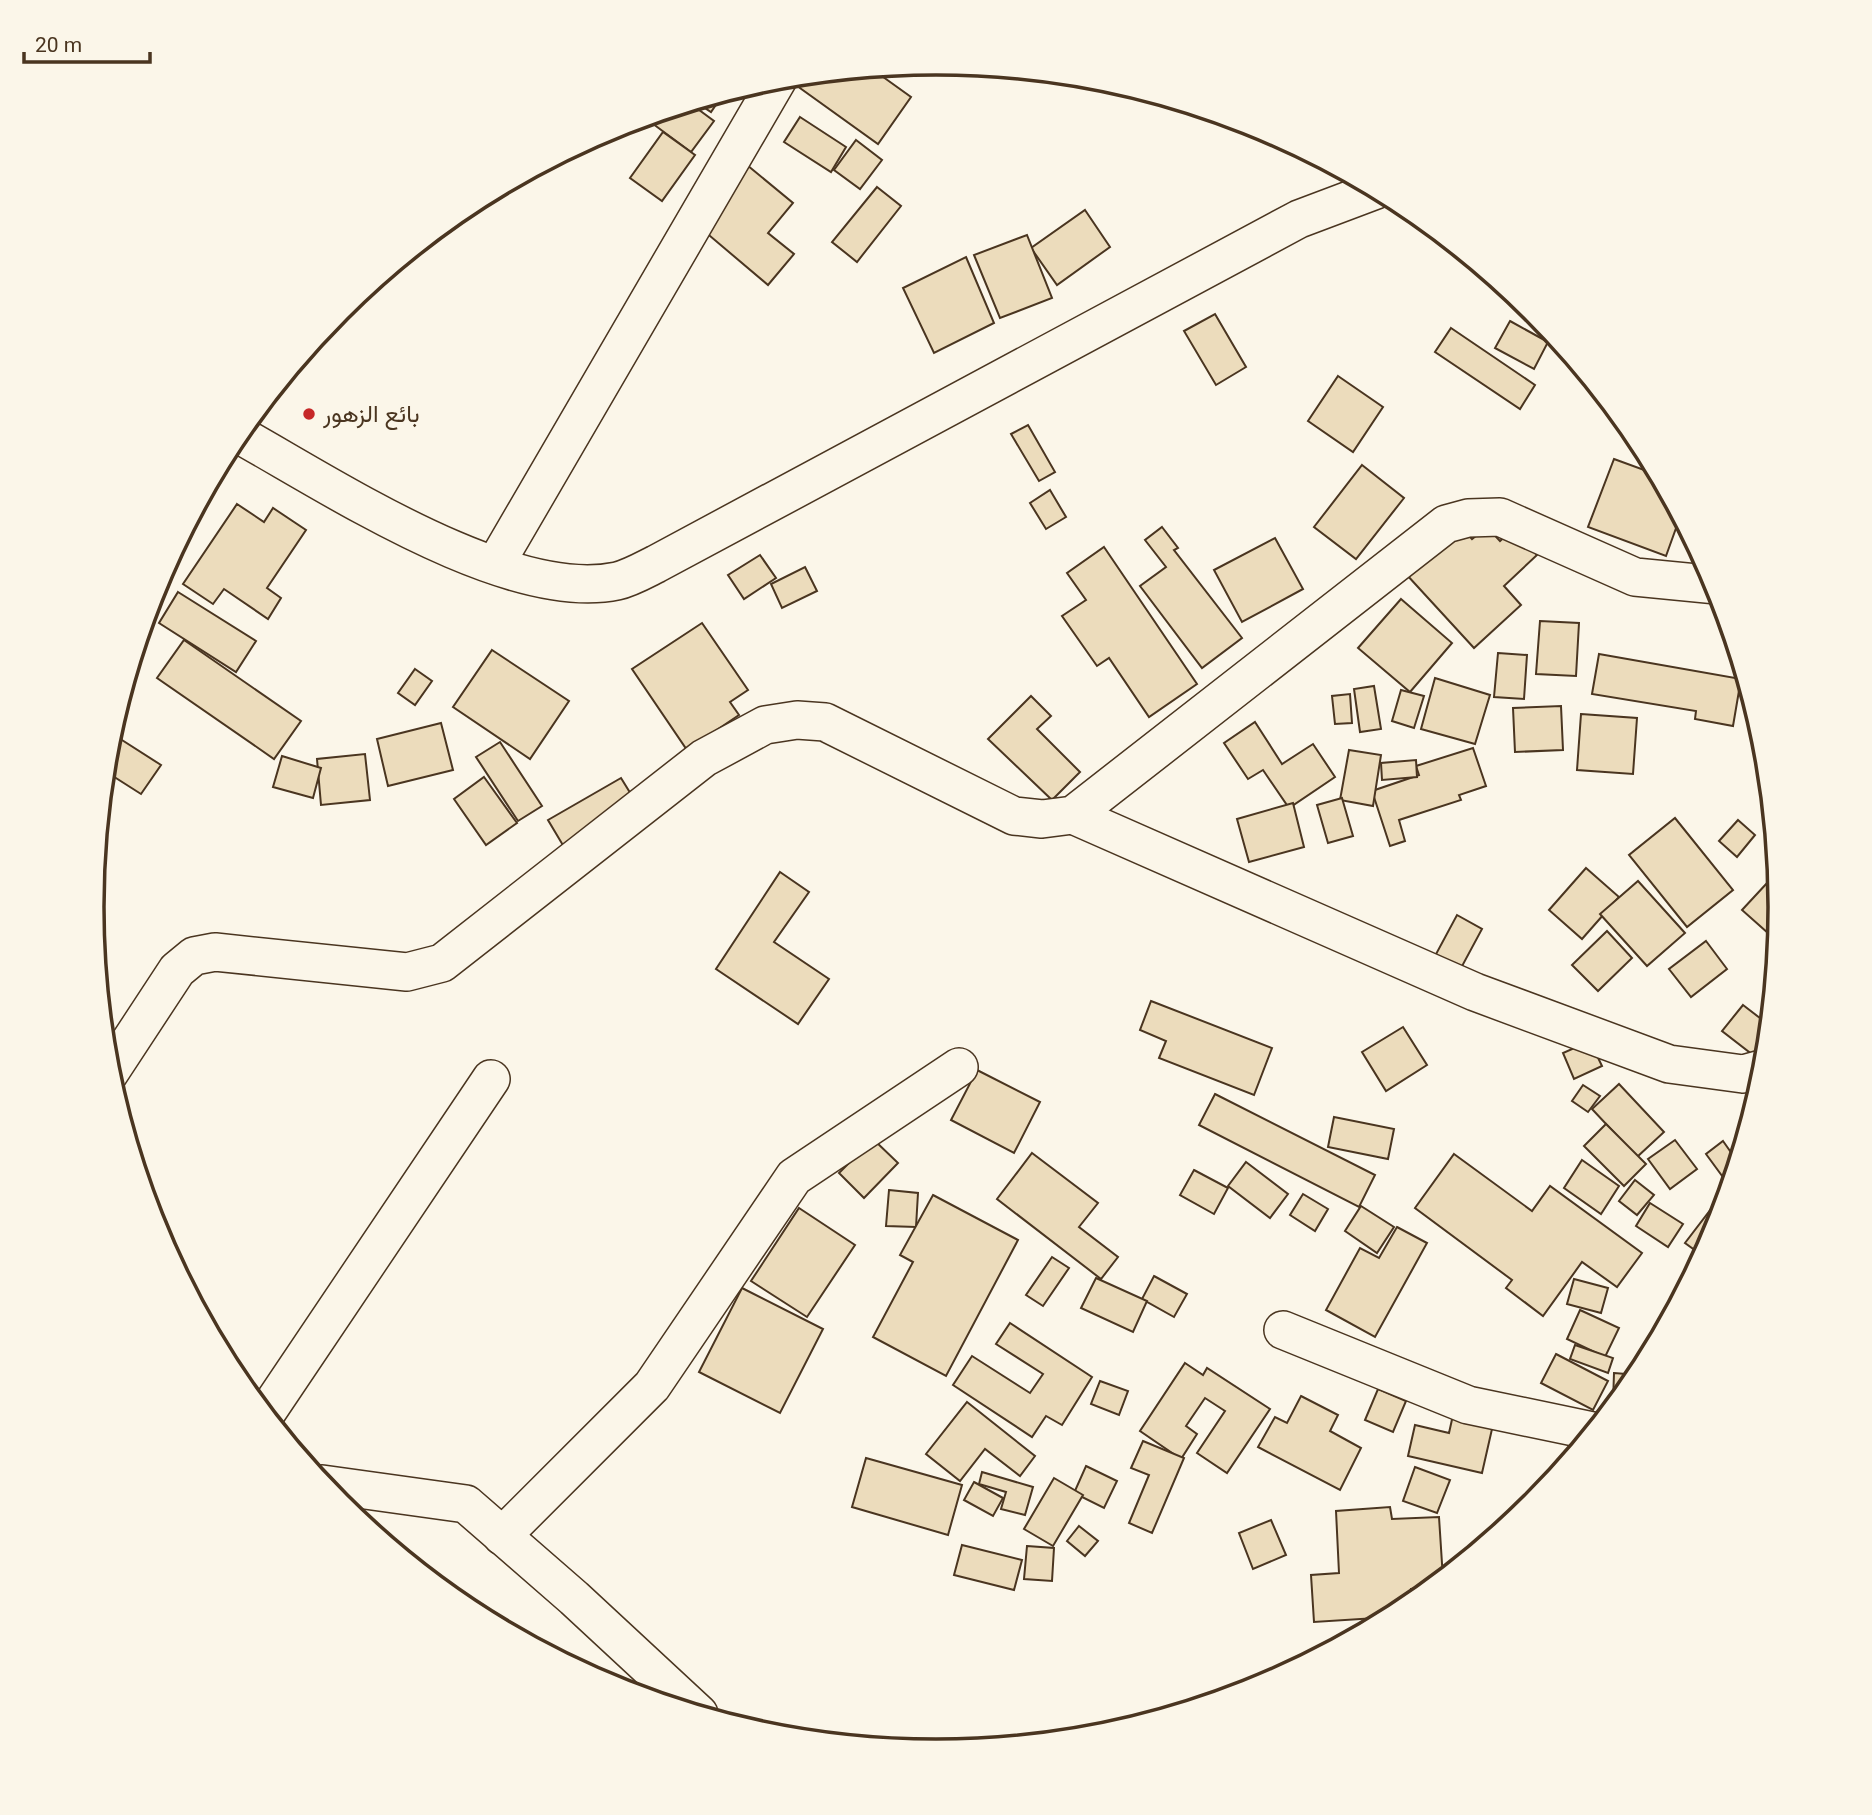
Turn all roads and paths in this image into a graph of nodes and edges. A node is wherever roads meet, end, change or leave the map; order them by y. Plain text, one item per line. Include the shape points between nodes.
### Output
1 (771, 92) edge
2 (1364, 195) edge
3 (248, 440) edge
4 (495, 565) junction
5 (1703, 584) edge
6 (1073, 815) junction
7 (118, 1059) edge
8 (960, 1067) dead end
9 (1752, 1072) edge
10 (491, 1079) dead end
11 (1283, 1330) dead end
12 (271, 1407) edge
13 (1584, 1429) edge
14 (339, 1486) edge
15 (502, 1536) junction
16 (684, 1701) edge

1 - 4 street
2 - 4 street via 1299,219 617,581 581,583
3 - 4 street via 424,537
5 - 6 street via 1635,577 1500,517 1447,524
6 - 7 street via 1014,816 825,723 797,720 765,725 704,758 442,963 407,972 215,952 194,956 177,970
6 - 9 street via 1475,992 1669,1064
8 - 15 street via 794,1177 652,1385
10 - 12 street
11 - 13 street via 1468,1405
14 - 15 street via 466,1504
15 - 16 street

